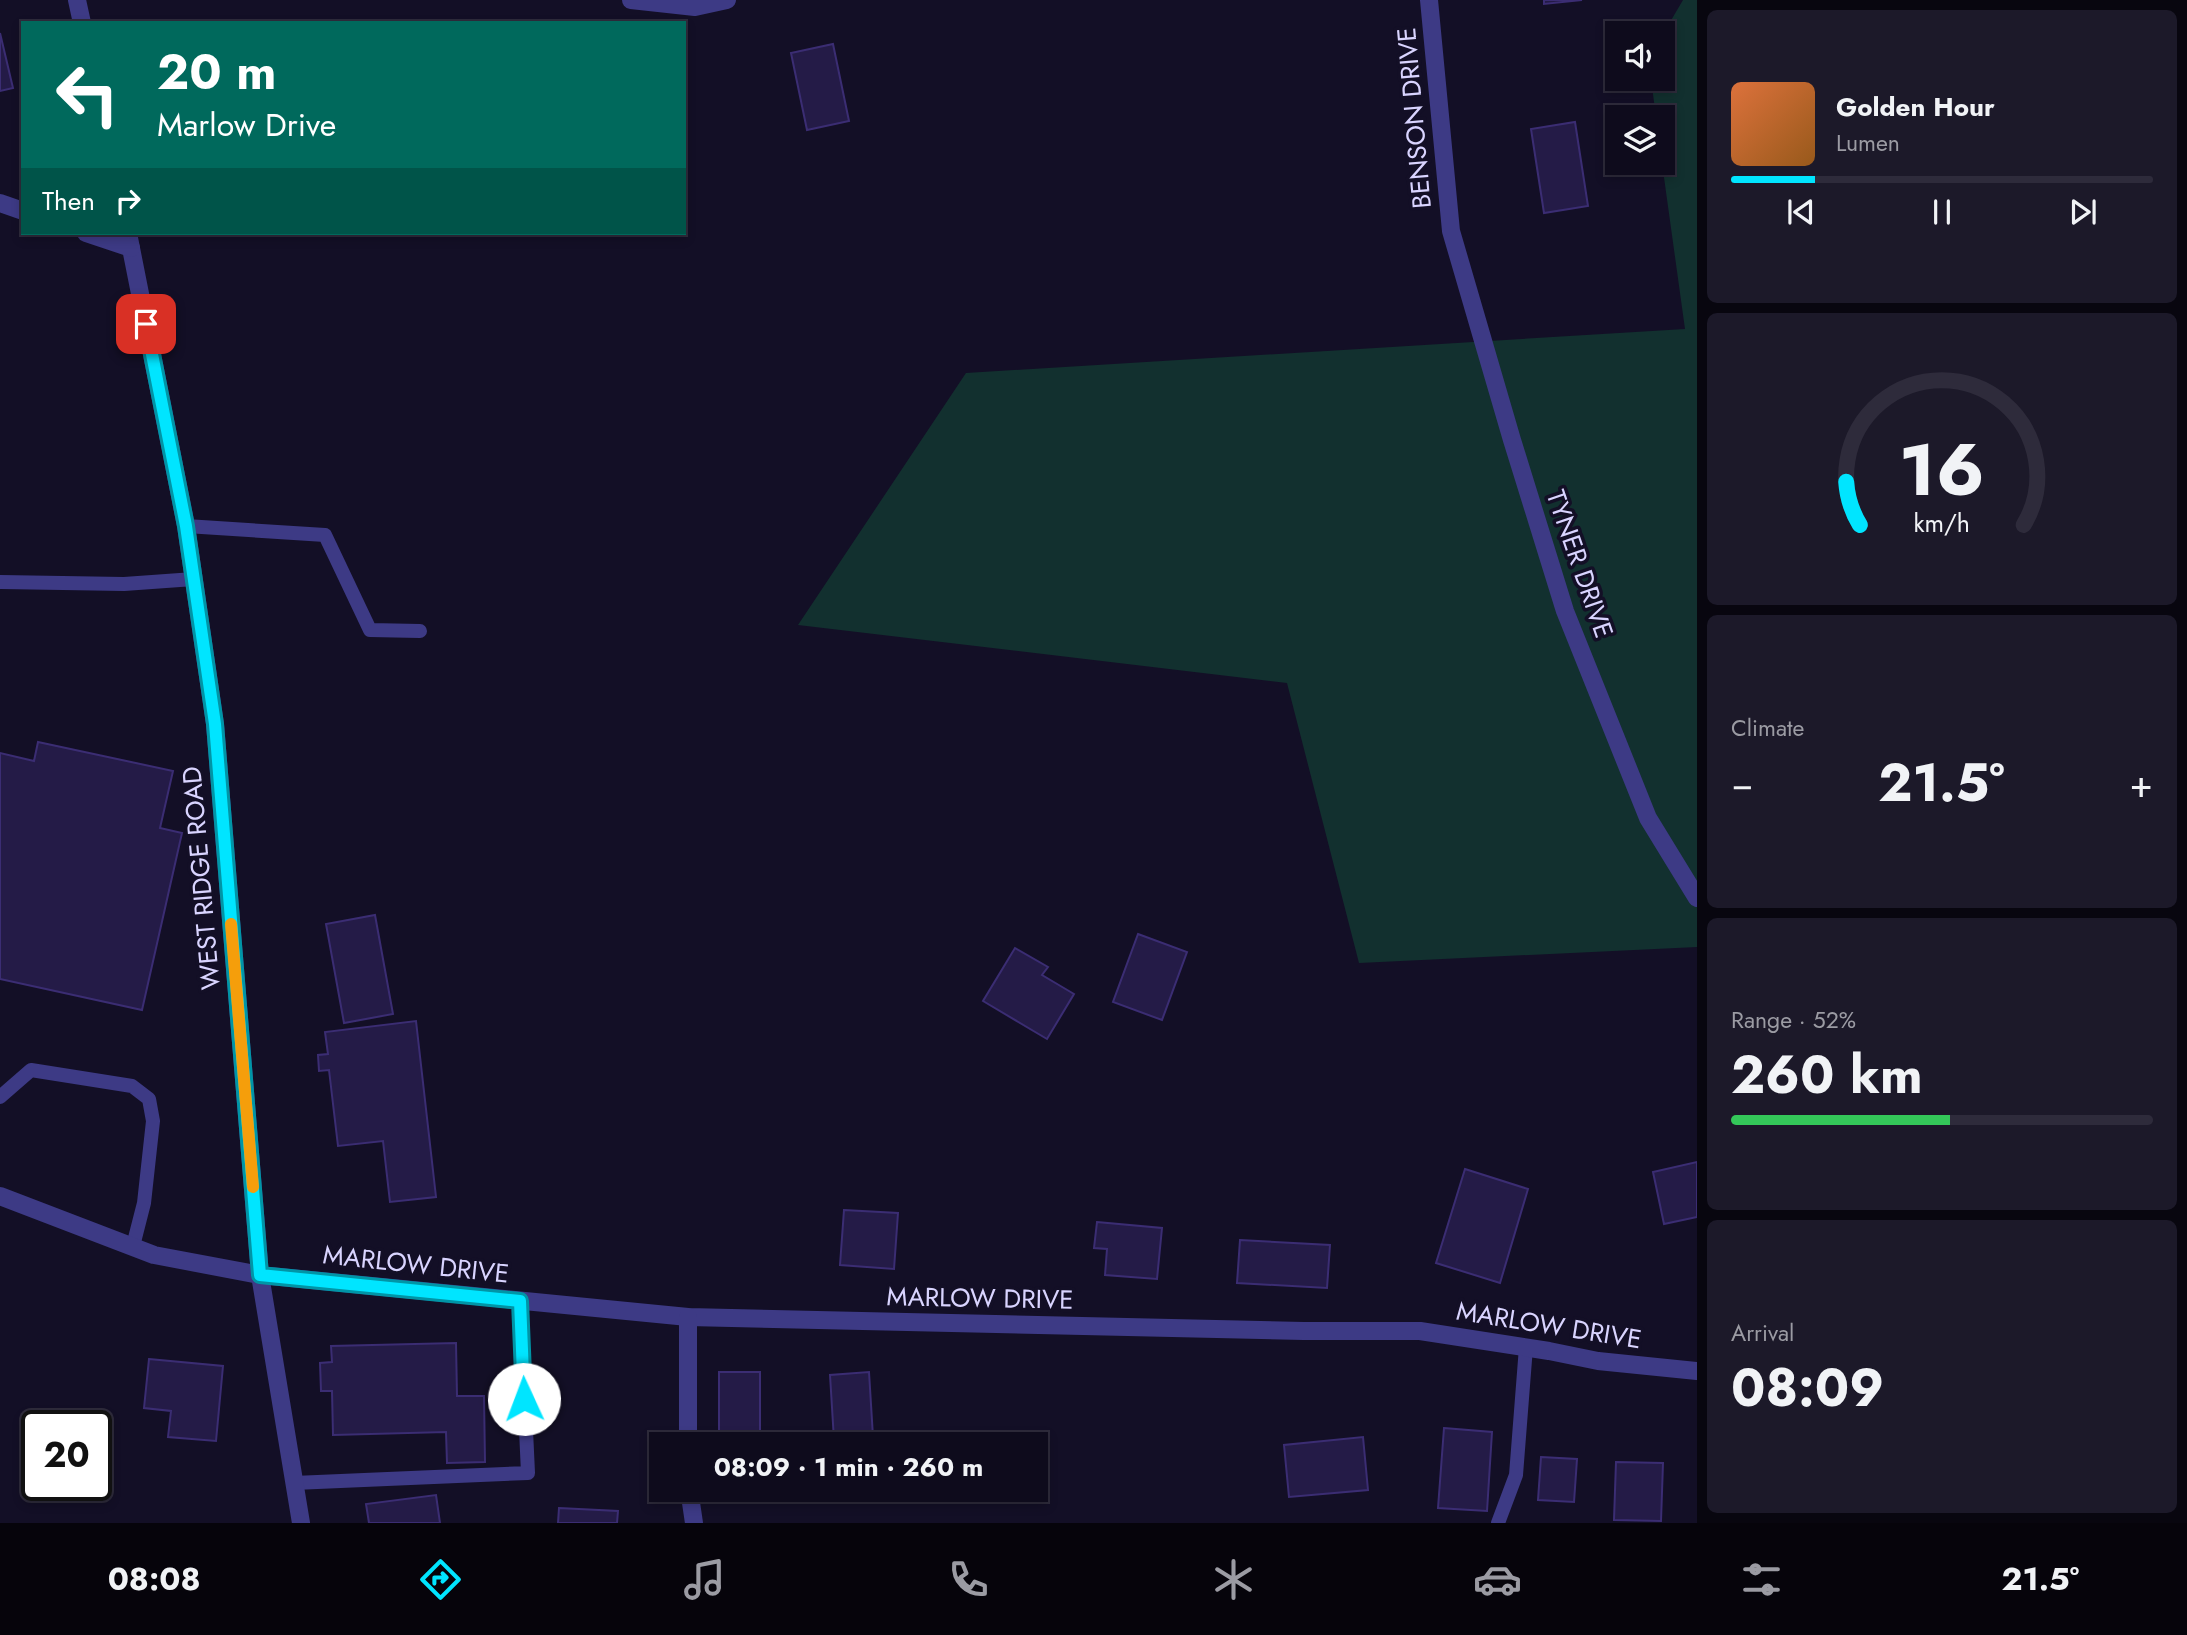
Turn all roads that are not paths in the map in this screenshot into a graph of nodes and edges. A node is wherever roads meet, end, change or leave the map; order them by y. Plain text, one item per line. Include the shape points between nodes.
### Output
1 (76, 0) edge
2 (631, 0) edge
3 (727, 0) edge
4 (1429, 0) edge
5 (81, 21) edge
6 (0, 203) edge
7 (21, 210) edge
8 (1451, 231) joint
9 (97, 235) edge
10 (130, 241) edge
11 (186, 526) junction
12 (194, 579) junction
13 (1, 582) edge
14 (420, 631) dead end
15 (1697, 898) edge
16 (0, 1097) edge
17 (0, 1196) edge
18 (133, 1246) junction
19 (260, 1275) junction
20 (520, 1301) junction
21 (688, 1317) junction
22 (1527, 1347) junction
23 (1697, 1371) edge
24 (688, 1432) edge
25 (294, 1483) junction
26 (691, 1502) edge
27 (301, 1523) edge
28 (694, 1523) edge
29 (1498, 1523) edge

1 - 5 street
2 - 3 street via 695,7
4 - 8 street, BENSON DRIVE
6 - 7 street
8 - 15 street, TYNER DRIVE via 1565,611 1648,818
9 - 10 street
10 - 11 street, WEST RIDGE ROAD
11 - 12 street, WEST RIDGE ROAD
11 - 14 lane via 325,535 370,630
12 - 13 lane via 124,584
12 - 19 street, WEST RIDGE ROAD via 215,724
16 - 18 lane via 31,1070 132,1086 149,1099 153,1121 144,1203
17 - 18 street, MARLOW DRIVE
18 - 19 street, MARLOW DRIVE via 154,1255
19 - 20 street, MARLOW DRIVE
19 - 25 street, WEST RIDGE ROAD
20 - 21 street, MARLOW DRIVE
20 - 25 lane via 528,1473
21 - 22 street, MARLOW DRIVE via 1420,1331
21 - 24 street
22 - 23 street, MARLOW DRIVE
22 - 29 lane via 1516,1475
25 - 27 street, WEST RIDGE ROAD
26 - 28 street

